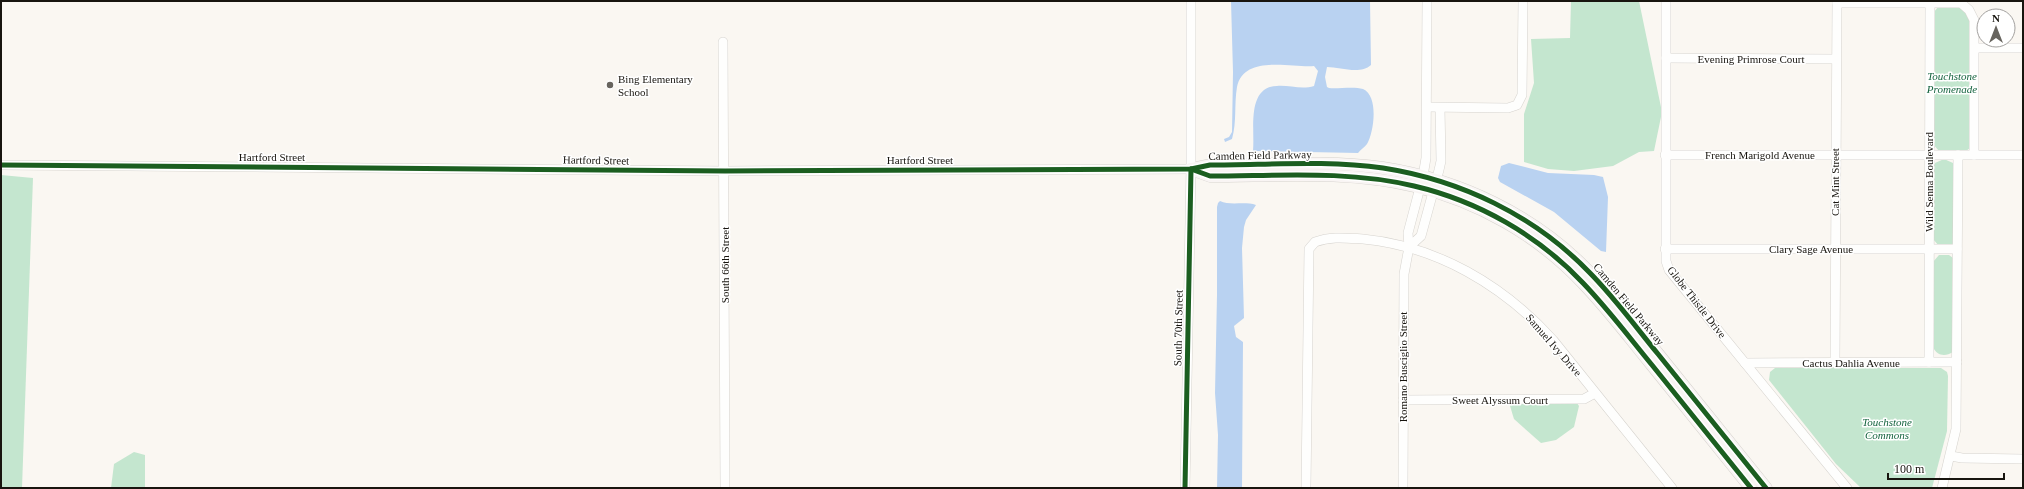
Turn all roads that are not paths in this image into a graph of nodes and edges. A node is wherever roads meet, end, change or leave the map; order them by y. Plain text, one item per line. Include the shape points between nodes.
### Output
1 (1191, 1) edge
2 (1427, 1) edge
3 (1523, 1) edge
4 (1666, 1) edge
5 (1837, 2) edge
6 (1930, 2) junction
7 (722, 42) dead end
8 (1975, 48) junction
9 (2023, 48) edge
10 (1666, 58) junction
11 (1836, 59) junction
12 (1427, 107) junction
13 (1440, 108) junction
14 (1665, 155) junction
15 (1835, 155) junction
16 (1929, 155) junction
17 (1958, 155) junction
18 (1974, 155) junction
19 (2023, 155) edge
20 (1, 165) edge
21 (1191, 169) junction
22 (725, 171) junction
23 (1422, 182) junction
24 (1435, 186) junction
25 (1409, 247) junction
26 (1665, 249) junction
27 (1835, 249) junction
28 (1929, 249) junction
29 (1957, 249) junction
30 (1929, 362) junction
31 (1957, 362) junction
32 (1745, 363) junction
33 (1835, 363) junction
34 (1595, 393) junction
35 (1403, 400) junction
36 (1951, 456) junction
37 (2023, 459) edge
38 (725, 488) edge
39 (1186, 488) edge
40 (1306, 488) edge
41 (1403, 488) edge
42 (1672, 488) edge
43 (1750, 488) edge
44 (1766, 488) edge
45 (1847, 488) edge
46 (1942, 488) edge

1 - 21 street, South 70th Street
2 - 12 street, Romano Busciglio Street
3 - 13 street via 1522,95 1517,105 1508,108
4 - 10 street, Globe Thistle Drive
5 - 6 street
5 - 11 street, Cat Mint Street
6 - 8 street via 1961,3 1969,10 1974,20
6 - 16 street, Wild Senna Boulevard
7 - 22 street, South 66th Street
8 - 9 street
8 - 18 street
10 - 11 street, Evening Primrose Court
10 - 14 street, Globe Thistle Drive
11 - 15 street, Cat Mint Street
12 - 13 street
12 - 23 street, Romano Busciglio Street via 1426,158
13 - 24 street via 1441,161
14 - 15 street, French Marigold Avenue
14 - 26 street, Globe Thistle Drive
15 - 16 street, French Marigold Avenue
15 - 27 street, Cat Mint Street
16 - 17 street, French Marigold Avenue
16 - 28 street, Wild Senna Boulevard
17 - 18 street, French Marigold Avenue
17 - 29 street
18 - 19 street, French Marigold Avenue
20 - 22 street, Hartford Street
21 - 22 street, Hartford Street
21 - 23 street, Camden Field Parkway via 1210,165 1353,165 1384,168
21 - 39 street, South 70th Street
22 - 38 street, South 66th Street
23 - 24 street, Camden Field Parkway
23 - 25 street, Romano Busciglio Street via 1408,233
24 - 25 street via 1421,236
24 - 43 street, Camden Field Parkway via 1504,221 1566,266 1597,298
24 - 44 street, Camden Field Parkway via 1470,192 1508,210 1578,261 1613,299
25 - 34 street, Samuel Ivy Drive via 1452,264 1497,289 1542,329
25 - 35 street, Romano Busciglio Street via 1404,274
25 - 40 street, Samuel Ivy Drive via 1338,237 1315,242 1310,249
26 - 27 street, Clary Sage Avenue
26 - 32 street, Globe Thistle Drive via 1670,270
27 - 28 street, Clary Sage Avenue
27 - 33 street, Cat Mint Street
28 - 29 street, Clary Sage Avenue
28 - 30 street, Wild Senna Boulevard
29 - 31 street
30 - 31 street, Cactus Dahlia Avenue
30 - 33 street, Cactus Dahlia Avenue
31 - 36 street via 1956,429
32 - 33 street, Cactus Dahlia Avenue
32 - 45 street, Globe Thistle Drive
34 - 35 street, Sweet Alyssum Court via 1584,399
34 - 42 street, Samuel Ivy Drive
35 - 41 street, Romano Busciglio Street
36 - 37 street
36 - 46 street

